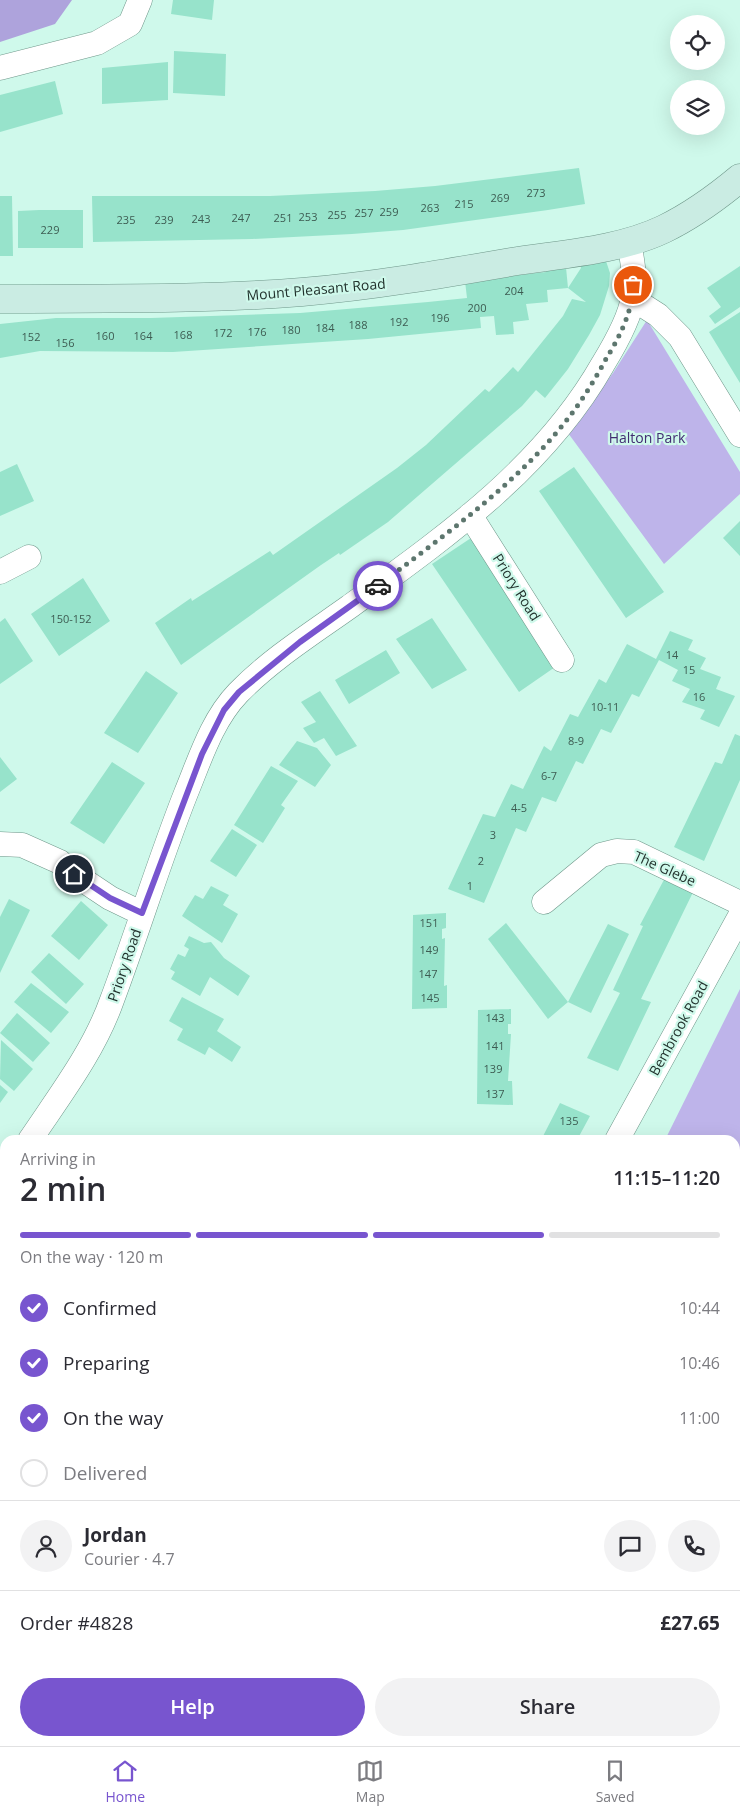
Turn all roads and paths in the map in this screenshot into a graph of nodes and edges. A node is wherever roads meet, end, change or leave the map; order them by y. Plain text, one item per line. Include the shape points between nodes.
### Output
1 (140, 0) edge
2 (0, 68) edge
3 (740, 178) edge
4 (629, 241) junction
5 (0, 299) edge
6 (633, 299) junction
7 (740, 435) edge
8 (470, 515) junction
9 (29, 557) dead end
10 (0, 572) edge
11 (562, 660) dead end
12 (0, 844) edge
13 (544, 902) dead end
14 (740, 902) edge
15 (142, 913) junction
16 (740, 916) edge
17 (33, 1135) edge
18 (620, 1135) edge

1 - 2 street via 130,24 97,43
3 - 4 street via 706,206 663,229
4 - 5 street, Mount Pleasant Road via 374,285 302,292 210,297
4 - 6 street, Priory Road
6 - 7 street via 658,315 680,337
6 - 8 street, Priory Road via 615,344 590,388 557,432 512,479
8 - 11 street, Priory Road
8 - 15 street, Priory Road via 300,642 239,692 224,710 202,754
9 - 10 street
12 - 15 street via 22,845 60,862 110,898
13 - 14 street, The Glebe via 601,855 617,851 634,852
15 - 17 street, Priory Road via 107,1011 81,1063
16 - 18 street, Bembrook Road

